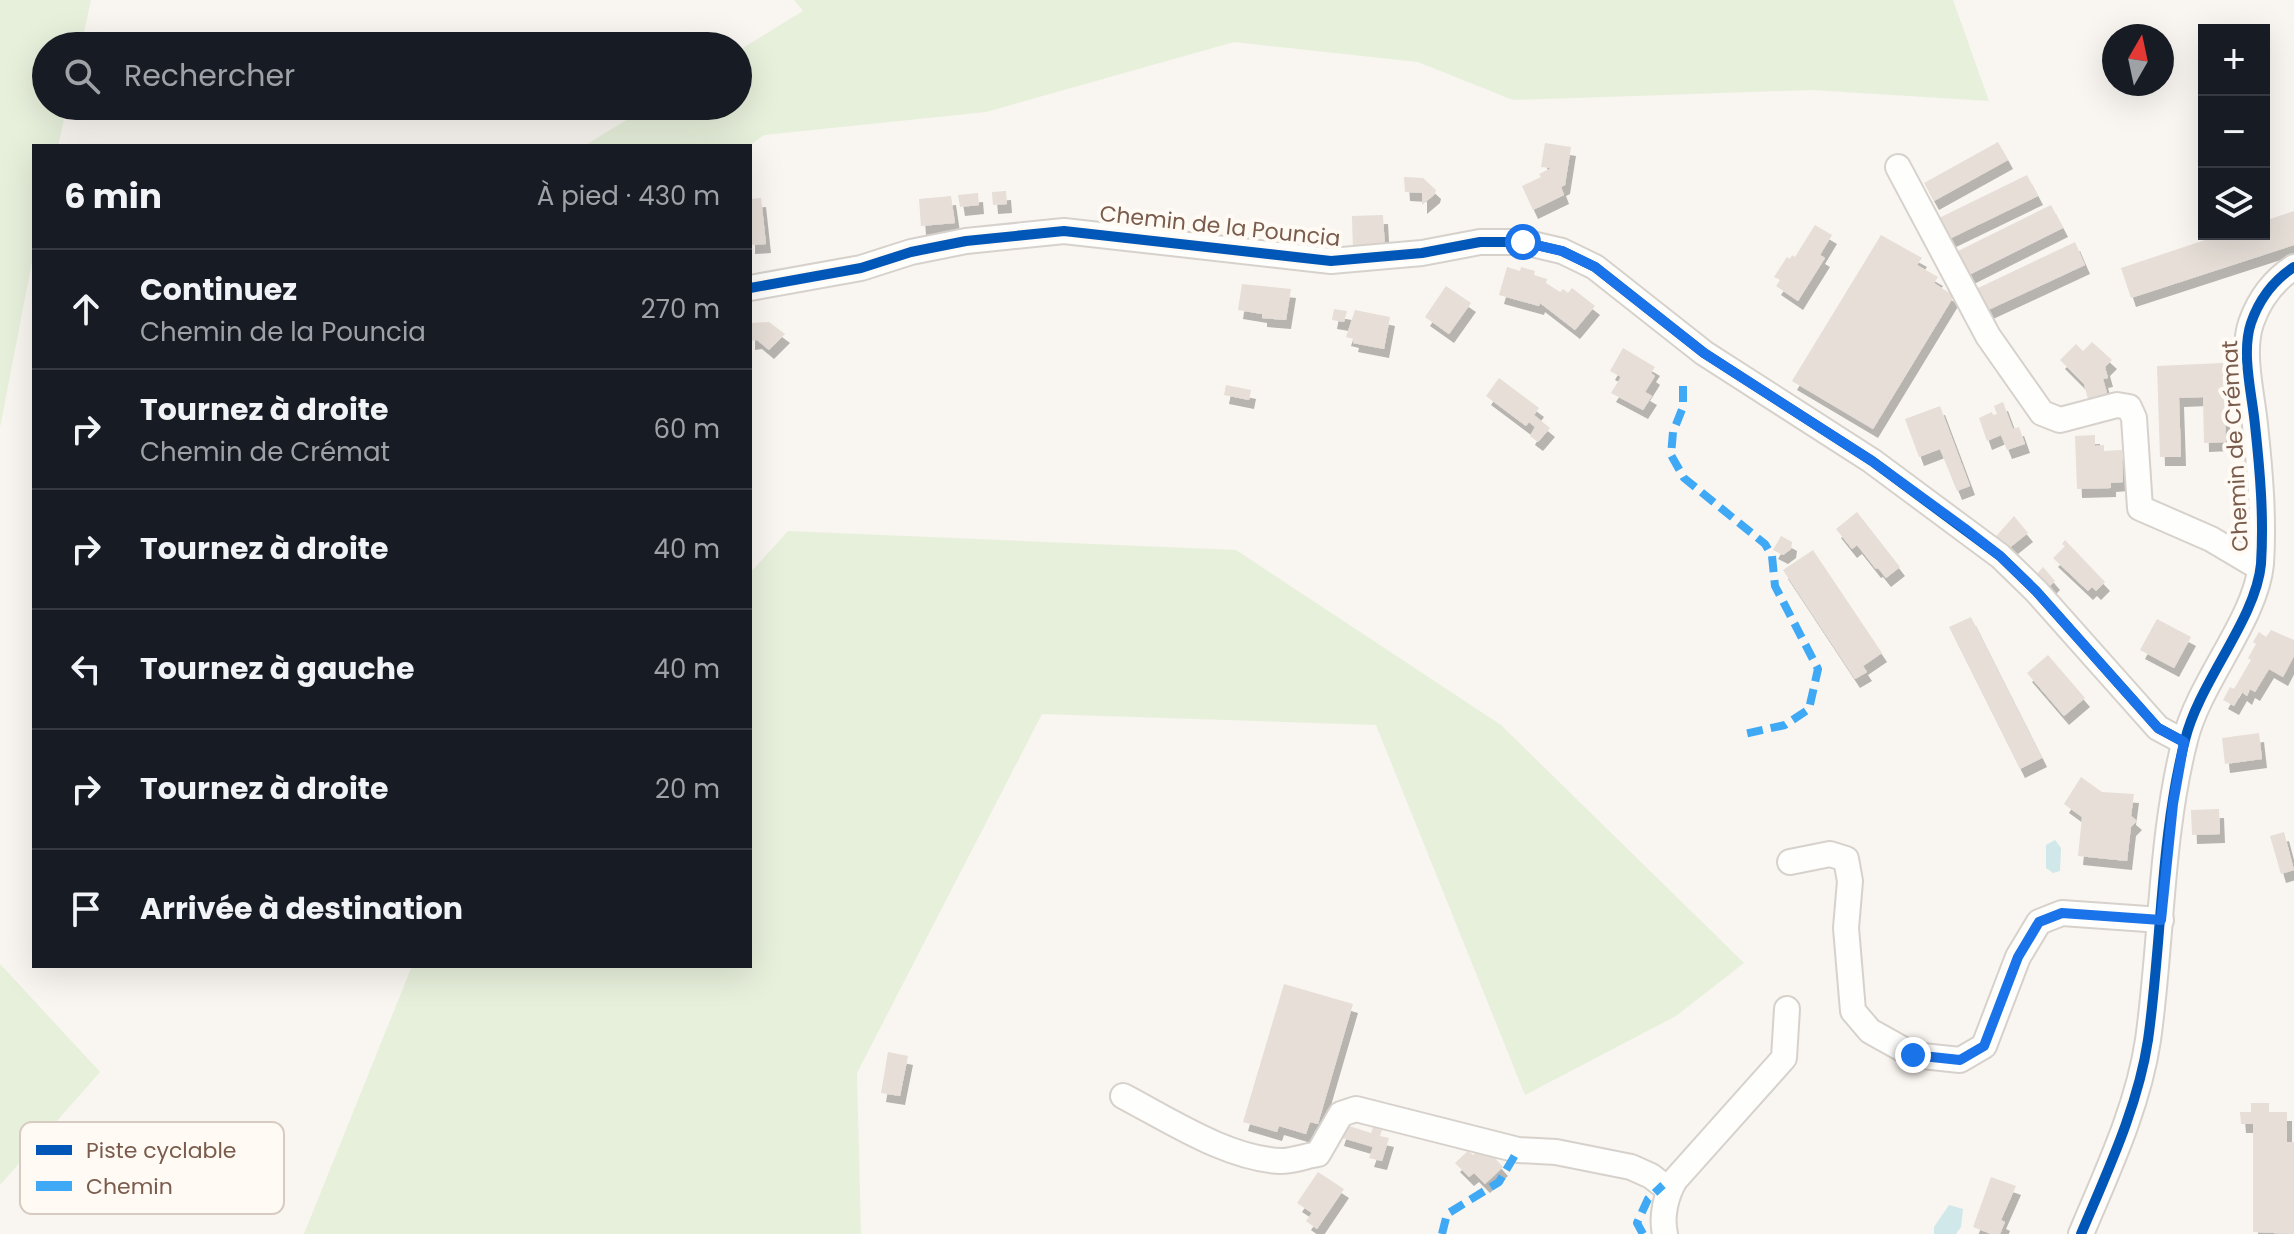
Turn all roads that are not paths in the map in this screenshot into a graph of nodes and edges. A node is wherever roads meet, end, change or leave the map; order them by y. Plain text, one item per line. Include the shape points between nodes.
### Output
1 (1898, 167) dead end
2 (2294, 267) edge
3 (752, 288) edge
4 (2260, 568) junction
5 (2184, 742) junction
6 (1790, 862) dead end
7 (2161, 920) junction
8 (1787, 1009) dead end
9 (1123, 1096) dead end
10 (1669, 1190) junction
11 (1665, 1234) edge
12 (2081, 1234) edge

1 - 4 street via 1988,336 2042,413 2060,420 2117,405 2129,407 2140,508 2211,539
2 - 4 street, Chemin de Crémat via 2278,277 2250,325 2262,494
3 - 5 street, Chemin de la Pouncia via 861,268 966,241 1064,231 1311,260 1390,256 1480,242 1523,242 1562,251 1595,267 1704,353 1860,454 2000,556 2158,728
4 - 5 street, Chemin de Crémat via 2243,617
5 - 7 street, Chemin de Crémat
6 - 7 street via 1830,854 1846,859 1853,1011 1870,1031 1913,1055 1960,1060 1984,1046 2018,957 2039,922 2062,913
7 - 12 street, Chemin de Crémat via 2147,1043 2125,1123
8 - 10 street via 1784,1058
9 - 10 street via 1245,1155 1283,1161 1318,1154 1341,1114 1356,1109 1518,1150 1631,1167
10 - 11 street

